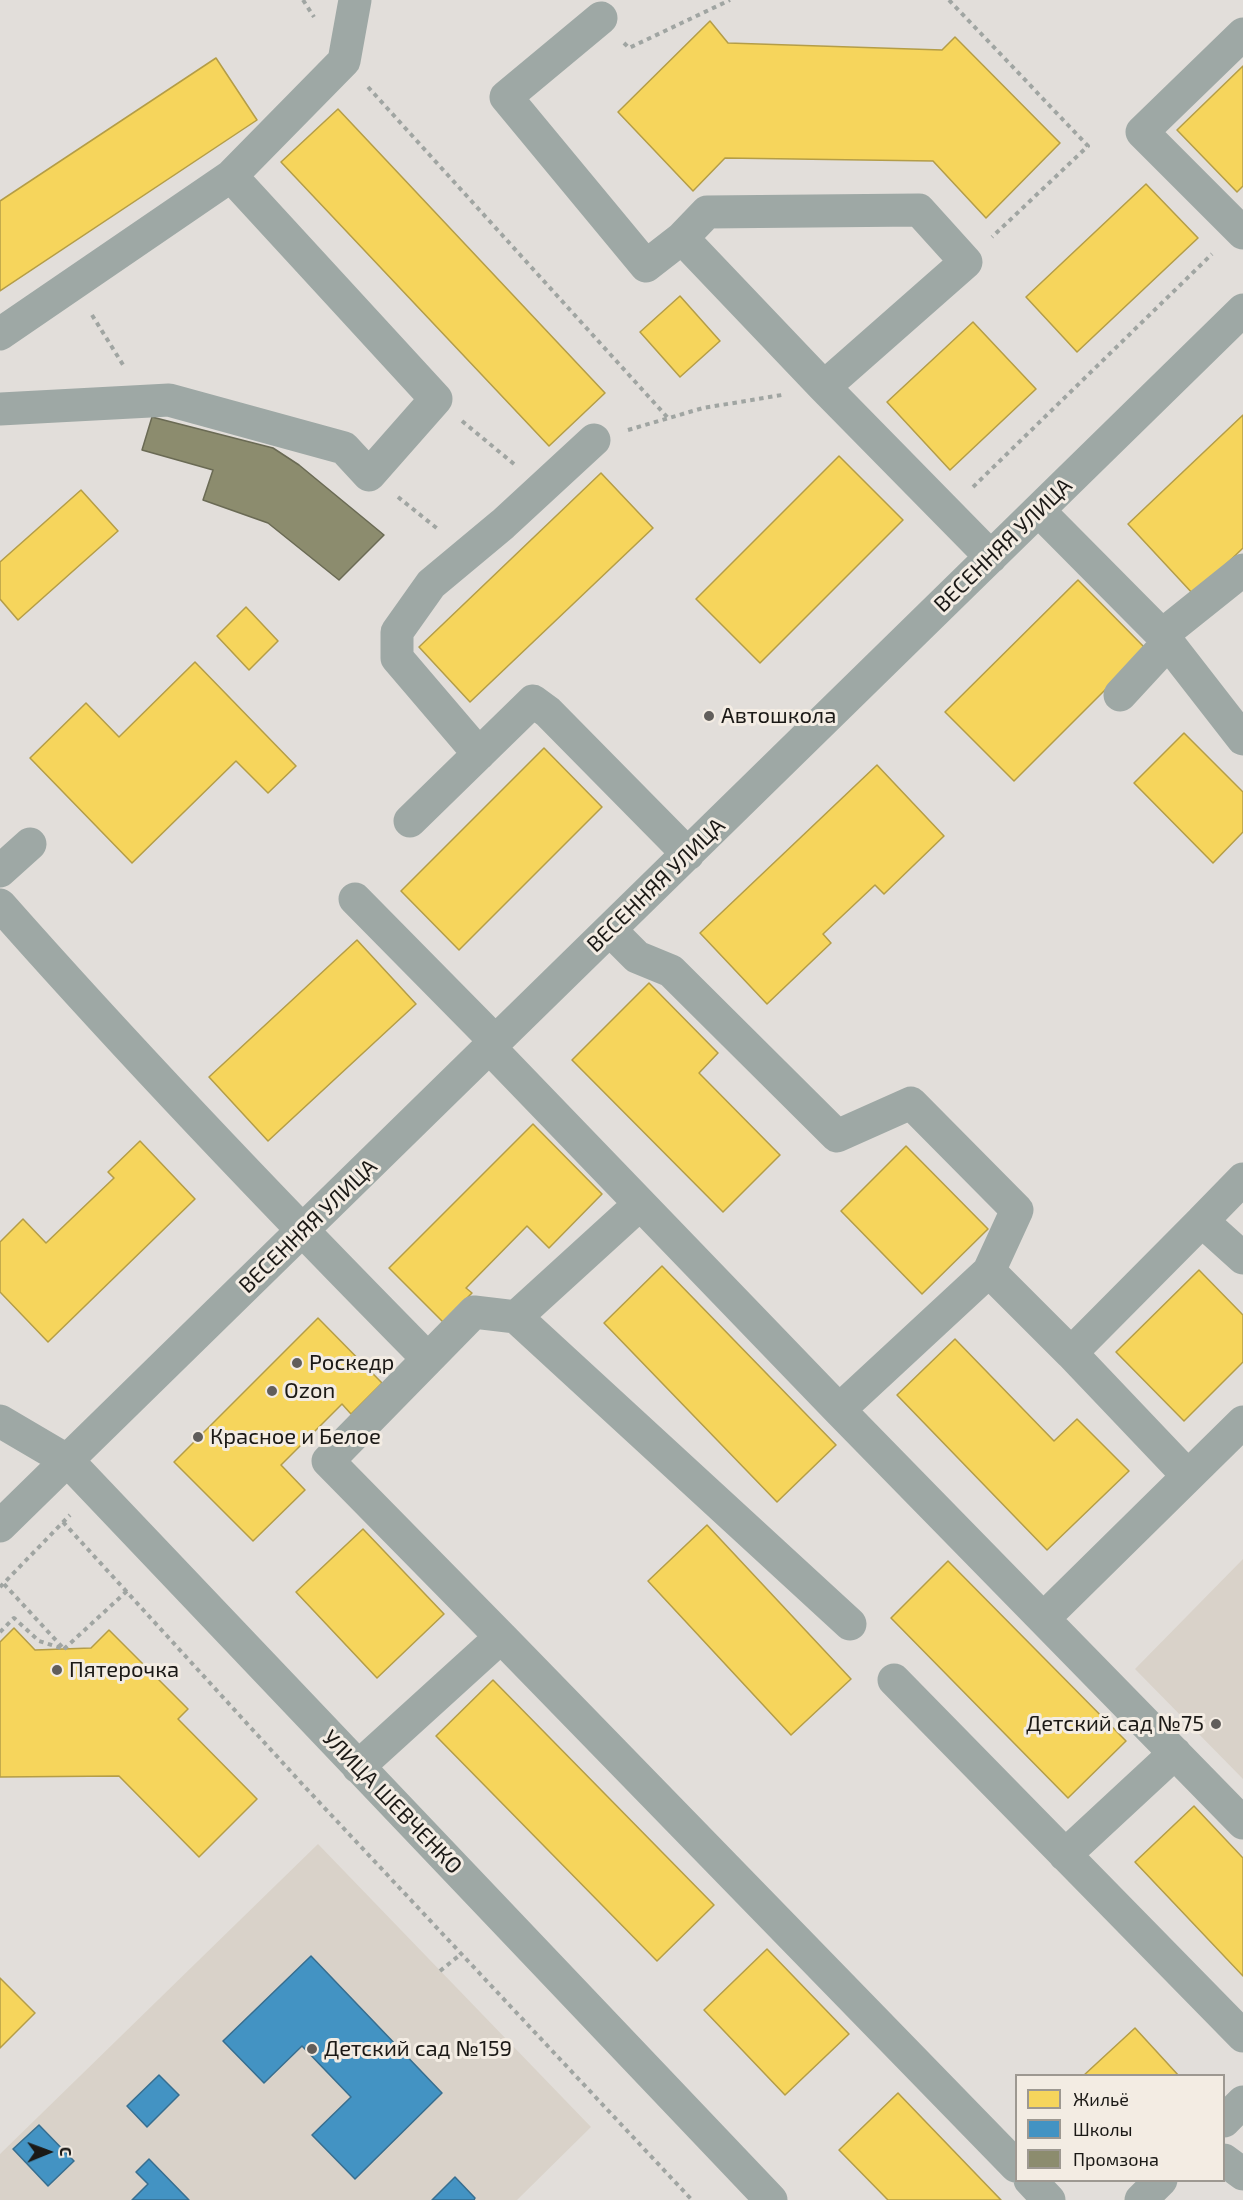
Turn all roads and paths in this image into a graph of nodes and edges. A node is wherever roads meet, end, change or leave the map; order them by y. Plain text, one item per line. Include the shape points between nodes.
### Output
1 (303, 0) edge
2 (355, 0) edge
3 (730, 0) edge
4 (948, 0) edge
5 (601, 18) joint
6 (1243, 33) edge
7 (344, 61) junction
8 (231, 176) junction
9 (1241, 231) edge
10 (682, 238) junction
11 (966, 262) junction
12 (73, 284) junction
13 (1243, 310) edge
14 (0, 334) edge
15 (824, 387) junction
16 (436, 399) junction
17 (146, 401) junction
18 (0, 409) edge
19 (668, 418) junction
20 (594, 440) joint
21 (369, 475) junction
22 (542, 487) junction
23 (1039, 511) junction
24 (947, 512) junction
25 (468, 553) junction
26 (991, 557) junction
27 (1243, 570) edge
28 (1165, 639) junction
29 (1120, 696) dead end
30 (1243, 739) edge
31 (479, 754) junction
32 (410, 821) dead end
33 (30, 843) dead end
34 (688, 854) junction
35 (0, 871) edge
36 (355, 899) dead end
37 (0, 905) edge
38 (610, 930) junction
39 (493, 1045) junction
40 (1243, 1179) edge
41 (640, 1204) junction
42 (1202, 1221) junction
43 (302, 1232) junction
44 (1243, 1258) edge
45 (988, 1271) junction
46 (516, 1317) junction
47 (1071, 1353) junction
48 (428, 1359) junction
49 (839, 1410) junction
50 (0, 1421) edge
51 (1243, 1422) edge
52 (68, 1461) junction
53 (1188, 1476) junction
54 (95, 1489) junction
55 (63, 1522) junction
56 (0, 1526) edge
57 (2, 1586) edge
58 (127, 1592) junction
59 (1044, 1618) junction
60 (850, 1624) dead end
61 (0, 1632) edge
62 (501, 1637) junction
63 (64, 1649) junction
64 (894, 1680) dead end
65 (1175, 1753) junction
66 (358, 1767) junction
67 (1243, 1823) edge
68 (1065, 1855) junction
69 (461, 1954) junction
70 (440, 1971) dead end
71 (1243, 2036) edge
72 (1243, 2102) edge
73 (1225, 2120) edge
74 (1225, 2161) edge
75 (1015, 2164) edge
76 (1243, 2174) edge
77 (1031, 2182) edge
78 (1160, 2182) edge
79 (692, 2200) edge
80 (771, 2200) edge
81 (1049, 2200) edge
82 (1141, 2200) edge

1 - 7 path
2 - 7 street
3 - 5 path via 629,48
4 - 11 path via 1088,146
5 - 10 street via 506,97 646,266
6 - 9 street via 1142,132
7 - 8 street
7 - 19 path
8 - 12 street
8 - 16 street
9 - 24 path
10 - 11 street via 707,212 919,210
10 - 15 street
11 - 15 street
12 - 14 street
12 - 17 path
13 - 23 street, ВЕСЕННЯЯ УЛИЦА
15 - 19 path
15 - 24 street
16 - 21 street
16 - 22 path
17 - 18 street
17 - 21 street via 168,400 344,448
19 - 20 path
20 - 22 street
21 - 25 path
22 - 25 street
23 - 26 street, ВЕСЕННЯЯ УЛИЦА
23 - 28 street
24 - 26 street
25 - 31 street via 431,584 397,632 397,658
26 - 34 street, ВЕСЕННЯЯ УЛИЦА
27 - 28 street
28 - 29 street
28 - 30 street
31 - 32 street
31 - 34 street via 533,701
33 - 35 street
34 - 38 street, ВЕСЕННЯЯ УЛИЦА
36 - 39 street
37 - 43 street
38 - 39 street, ВЕСЕННЯЯ УЛИЦА
38 - 45 street via 637,957 671,971 837,1136 911,1103 1017,1210
39 - 41 street
39 - 43 street, ВЕСЕННЯЯ УЛИЦА
40 - 42 street
41 - 46 street
41 - 49 street
42 - 44 street
42 - 47 street
43 - 48 street
43 - 52 street, ВЕСЕННЯЯ УЛИЦА
45 - 47 street
45 - 49 street
46 - 48 street via 474,1312
46 - 60 street
47 - 53 street
48 - 62 street via 328,1461
49 - 59 street
50 - 52 street, УЛИЦА ШЕВЧЕНКО
51 - 53 street
52 - 54 street, УЛИЦА ШЕВЧЕНКО
52 - 56 street, ВЕСЕННЯЯ УЛИЦА
53 - 59 street
54 - 55 path
54 - 66 street, УЛИЦА ШЕВЧЕНКО
55 - 57 path
55 - 58 path
57 - 63 path
58 - 63 path
58 - 69 path
59 - 65 street
61 - 63 path via 14,1618 39,1641
62 - 66 street
62 - 75 street
64 - 68 street
65 - 67 street
65 - 68 street
66 - 80 street, УЛИЦА ШЕВЧЕНКО
68 - 71 street
69 - 70 path
69 - 79 path
72 - 73 street
74 - 76 street
77 - 81 street
78 - 82 street

